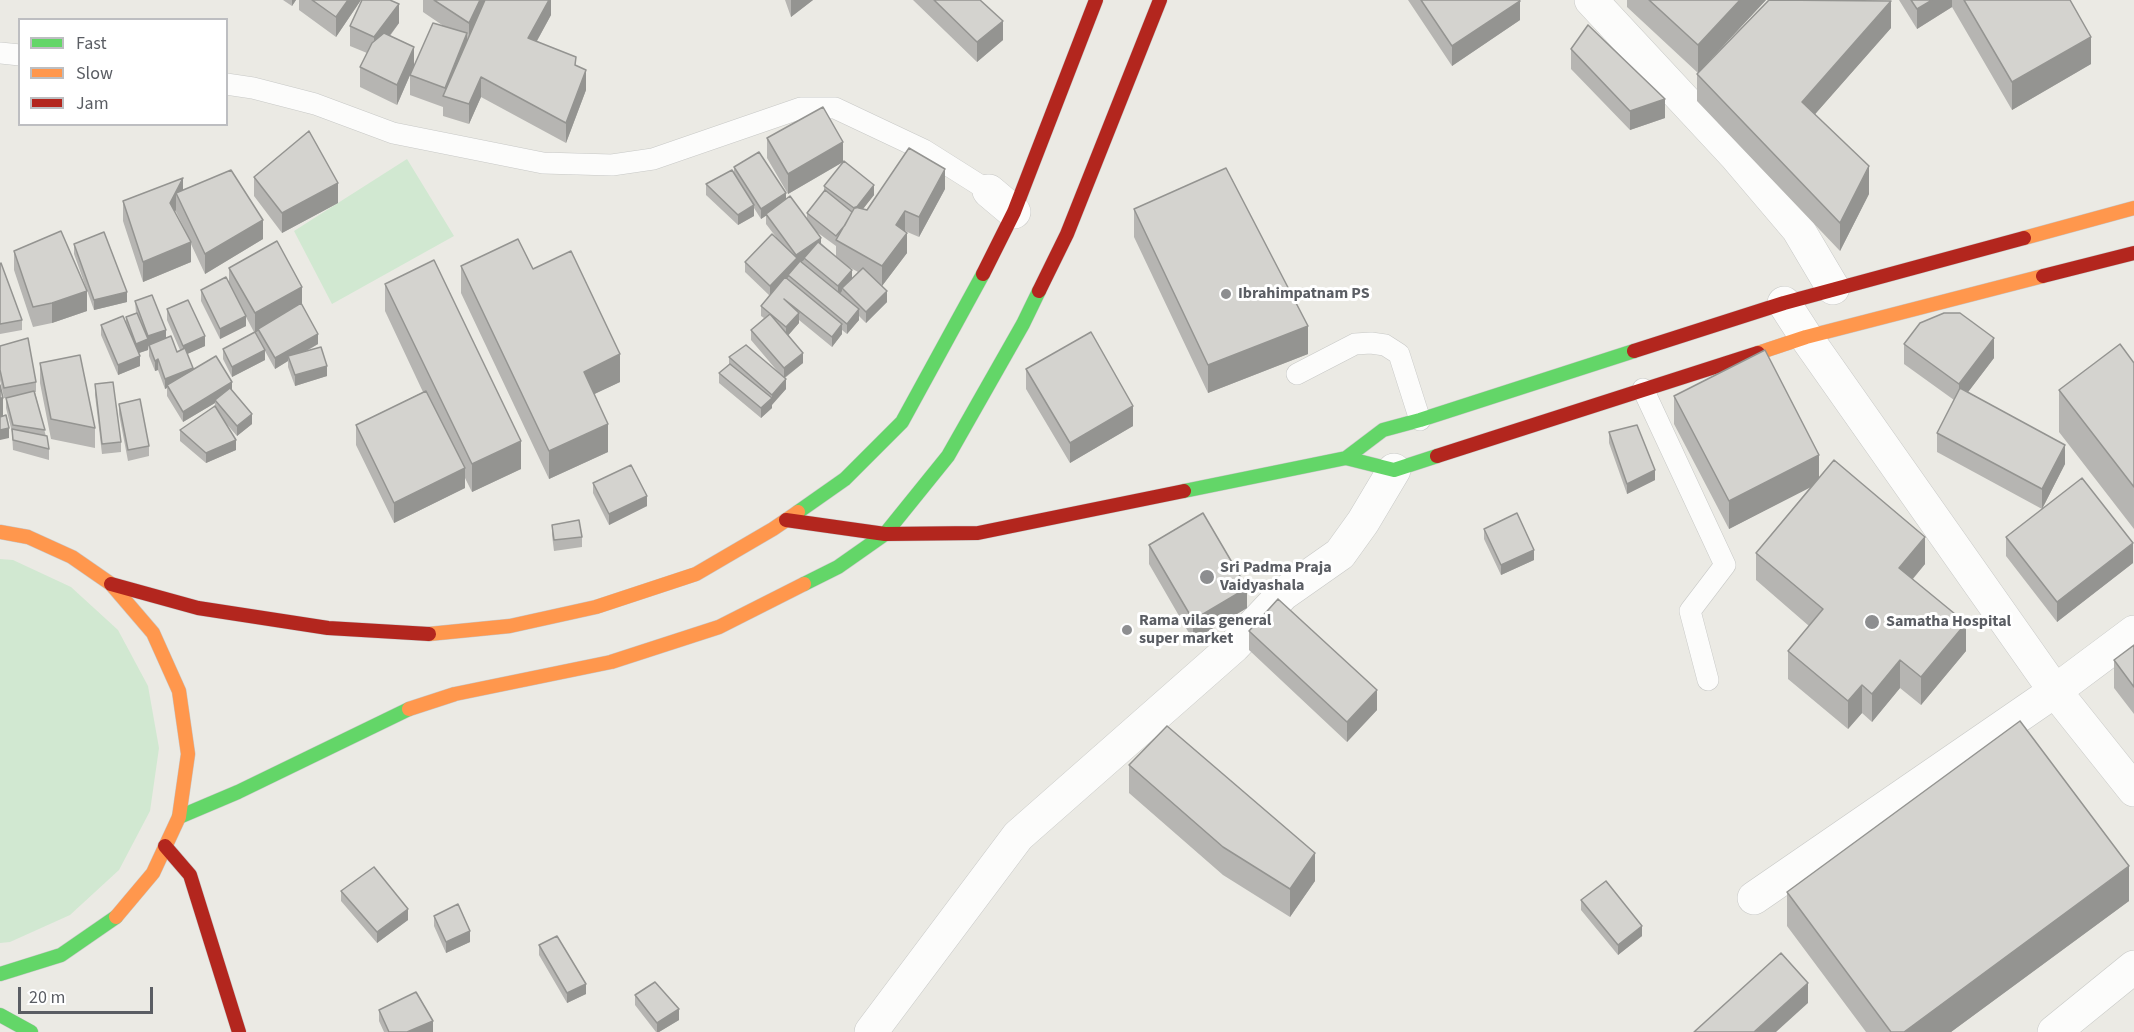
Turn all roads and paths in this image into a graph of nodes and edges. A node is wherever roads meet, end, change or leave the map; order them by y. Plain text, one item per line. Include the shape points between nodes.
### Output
1 (1096, 0) edge
2 (1160, 0) edge
3 (1591, 0) edge
4 (0, 53) edge
5 (18, 55) edge
6 (228, 84) edge
7 (989, 191) joint
8 (2134, 208) edge
9 (1014, 212) junction
10 (2134, 253) edge
11 (1833, 288) junction
12 (1784, 303) junction
13 (1806, 338) junction
14 (1297, 374) dead end
15 (1643, 389) junction
16 (1420, 420) junction
17 (1346, 458) junction
18 (1394, 470) junction
19 (786, 520) junction
20 (0, 532) edge
21 (885, 534) junction
22 (111, 584) junction
23 (2134, 632) edge
24 (1708, 680) dead end
25 (2055, 691) junction
26 (2134, 790) edge
27 (178, 817) junction
28 (165, 846) junction
29 (1754, 898) dead end
30 (2134, 967) edge
31 (0, 974) edge
32 (0, 1015) edge
33 (26, 1030) edge
34 (239, 1032) edge
35 (871, 1032) edge
36 (2054, 1032) edge

1 - 9 main road
2 - 21 main road via 1067,234 1023,324 948,456
3 - 11 street via 1798,229
4 - 5 lane
6 - 7 lane via 315,104 393,133 554,164 612,165 653,159 801,108 835,108 924,150
7 - 9 street
8 - 11 main road
9 - 19 main road via 902,422 845,479
10 - 13 main road
11 - 12 main road
12 - 13 street
12 - 16 main road
13 - 15 main road
13 - 25 street
14 - 16 lane via 1355,344 1385,345 1399,354
15 - 18 main road
15 - 24 lane via 1725,565 1690,611
16 - 17 main road via 1383,430
17 - 18 main road
17 - 21 main road via 978,533
18 - 35 street via 1340,554 1282,594 1234,646 1018,836
19 - 21 main road
19 - 22 main road via 696,574 596,607 510,626 428,634 328,628 198,608
20 - 22 main road via 28,537 72,557
21 - 27 main road via 838,567 719,627 611,662 455,694 407,710
22 - 27 main road via 153,633 179,691 188,754
23 - 25 street
25 - 26 street
25 - 29 street
27 - 28 main road
28 - 31 main road via 153,873 113,920 61,955
28 - 34 main road via 190,875
30 - 36 street
32 - 33 main road

